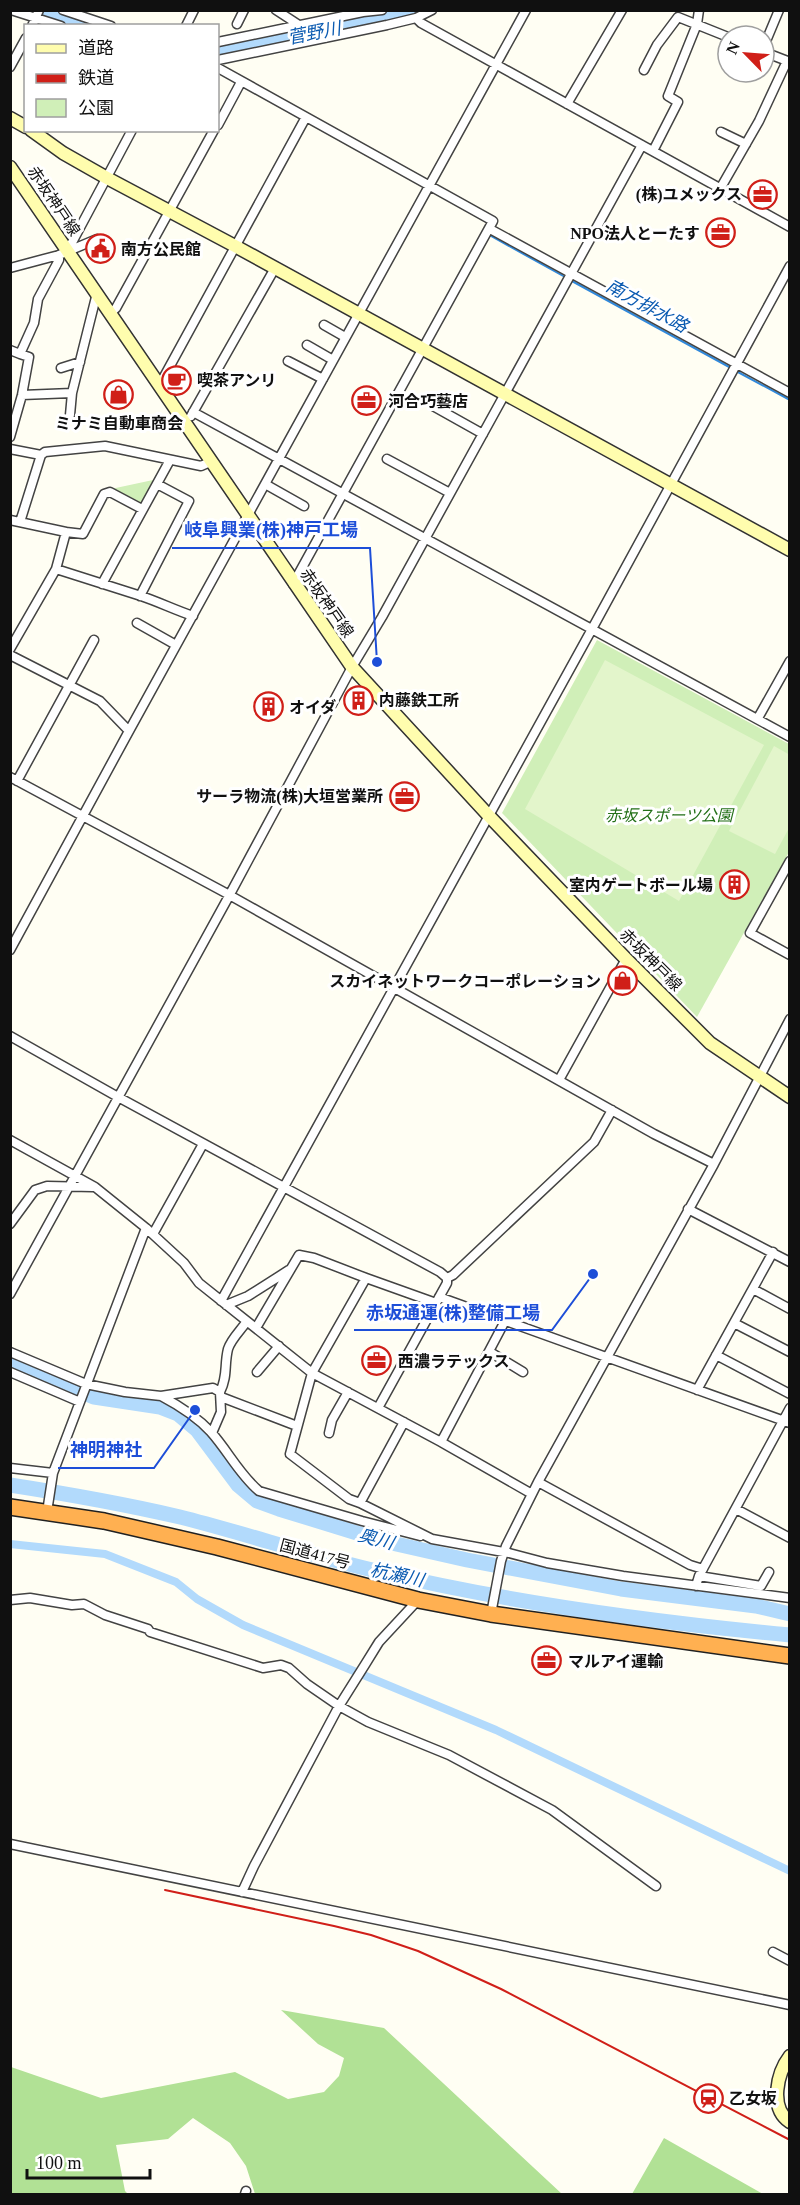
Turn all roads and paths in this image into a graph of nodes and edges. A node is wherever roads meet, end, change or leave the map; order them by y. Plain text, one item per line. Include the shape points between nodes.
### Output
1 (11, 10) edge
2 (63, 10) edge
3 (194, 10) edge
4 (244, 10) edge
5 (276, 10) edge
6 (382, 10) edge
7 (432, 10) edge
8 (526, 10) edge
9 (622, 10) edge
10 (699, 10) edge
11 (779, 10) edge
12 (364, 11) edge
13 (36, 17) edge
14 (416, 18) junction
15 (55, 24) edge
16 (105, 24) edge
17 (187, 24) edge
18 (237, 24) dead end
19 (697, 24) junction
20 (773, 24) edge
21 (299, 25) junction
22 (716, 32) edge
23 (24, 42) edge
24 (219, 42) edge
25 (219, 60) edge
26 (788, 62) edge
27 (496, 64) junction
28 (10, 67) edge
29 (219, 69) edge
30 (644, 70) dead end
31 (242, 82) junction
32 (567, 104) junction
33 (306, 117) junction
34 (10, 118) edge
35 (219, 123) edge
36 (24, 126) edge
37 (35, 132) edge
38 (131, 132) edge
39 (213, 132) edge
40 (721, 132) dead end
41 (746, 144) junction
42 (642, 145) junction
43 (653, 151) junction
44 (10, 167) edge
45 (107, 178) junction
46 (429, 186) junction
47 (720, 189) junction
48 (170, 212) junction
49 (789, 227) edge
50 (490, 229) junction
51 (97, 239) dead end
52 (236, 246) junction
53 (63, 253) junction
54 (789, 266) edge
55 (10, 268) edge
56 (275, 268) junction
57 (571, 273) junction
58 (97, 292) junction
59 (111, 313) junction
60 (358, 314) junction
61 (324, 325) dead end
62 (345, 337) junction
63 (307, 345) dead end
64 (424, 349) junction
65 (10, 350) edge
66 (20, 354) junction
67 (333, 360) junction
68 (288, 361) dead end
69 (80, 362) junction
70 (736, 364) junction
71 (61, 368) dead end
72 (322, 379) junction
73 (159, 386) junction
74 (72, 393) junction
75 (789, 393) edge
76 (505, 394) junction
77 (22, 395) junction
78 (433, 406) dead end
79 (193, 412) junction
80 (70, 415) dead end
81 (186, 425) junction
82 (483, 434) junction
83 (10, 437) edge
84 (10, 449) edge
85 (41, 455) junction
86 (279, 458) junction
87 (387, 459) dead end
88 (170, 460) junction
89 (210, 462) junction
90 (157, 484) junction
91 (265, 484) junction
92 (670, 485) junction
93 (450, 492) junction
94 (344, 494) junction
95 (304, 506) dead end
96 (142, 509) junction
97 (248, 517) junction
98 (10, 520) edge
99 (20, 522) junction
100 (66, 532) junction
101 (425, 538) junction
102 (789, 550) edge
103 (56, 569) junction
104 (102, 584) junction
105 (293, 584) junction
106 (140, 596) junction
107 (193, 616) junction
108 (137, 623) dead end
109 (592, 629) junction
110 (94, 640) dead end
111 (176, 645) junction
112 (10, 649) edge
113 (10, 656) edge
114 (789, 663) edge
115 (352, 667) junction
116 (69, 684) junction
117 (758, 718) junction
118 (129, 731) junction
119 (789, 737) edge
120 (14, 779) edge
121 (489, 816) junction
122 (84, 817) junction
123 (789, 861) edge
124 (229, 896) junction
125 (10, 950) edge
126 (789, 954) edge
127 (626, 959) junction
128 (394, 988) junction
129 (789, 1019) edge
130 (10, 1036) edge
131 (759, 1077) junction
132 (559, 1080) junction
133 (118, 1097) junction
134 (789, 1097) edge
135 (612, 1110) junction
136 (10, 1140) edge
137 (204, 1144) junction
138 (714, 1164) junction
139 (75, 1175) junction
140 (69, 1187) junction
141 (95, 1187) junction
142 (285, 1188) junction
143 (688, 1209) junction
144 (10, 1224) edge
145 (149, 1231) junction
146 (773, 1252) junction
147 (789, 1262) edge
148 (291, 1269) junction
149 (366, 1278) junction
150 (447, 1278) junction
151 (753, 1289) junction
152 (10, 1294) edge
153 (437, 1300) junction
154 (224, 1303) junction
155 (789, 1309) edge
156 (505, 1321) junction
157 (247, 1322) junction
158 (734, 1323) junction
159 (256, 1329) junction
160 (279, 1346) junction
161 (10, 1352) edge
162 (490, 1352) junction
163 (789, 1352) edge
164 (716, 1355) junction
165 (607, 1358) junction
166 (10, 1372) edge
167 (257, 1372) dead end
168 (312, 1372) junction
169 (523, 1372) dead end
170 (86, 1385) junction
171 (697, 1390) junction
172 (348, 1392) junction
173 (221, 1394) junction
174 (789, 1394) edge
175 (161, 1396) junction
176 (80, 1402) junction
177 (378, 1408) junction
178 (789, 1408) edge
179 (404, 1422) junction
180 (786, 1422) edge
181 (297, 1426) junction
182 (212, 1433) junction
183 (329, 1433) dead end
184 (441, 1442) junction
185 (10, 1468) edge
186 (52, 1475) junction
187 (538, 1482) junction
188 (532, 1494) junction
189 (360, 1503) junction
190 (10, 1507) edge
191 (47, 1509) junction
192 (736, 1509) junction
193 (789, 1538) edge
194 (432, 1539) junction
195 (502, 1557) junction
196 (769, 1572) dead end
197 (701, 1573) junction
198 (696, 1587) junction
199 (789, 1598) edge
200 (10, 1600) edge
201 (418, 1600) junction
202 (491, 1610) junction
203 (789, 1656) edge
204 (339, 1706) junction
205 (10, 1844) edge
206 (656, 1886) dead end
207 (242, 1892) junction
208 (773, 1952) dead end
209 (789, 1961) edge
210 (789, 2005) edge
211 (789, 2056) edge
212 (789, 2122) edge

1 - 13 street
2 - 16 street
3 - 17 street
4 - 18 street
5 - 21 street
6 - 12 street
7 - 14 street
8 - 27 street
9 - 32 street
10 - 19 street
11 - 20 street
12 - 21 street
13 - 15 street
14 - 25 street
14 - 27 street
19 - 22 street
19 - 30 street via 678,16
19 - 43 street via 668,96 678,102
21 - 24 street
23 - 28 street
26 - 41 street
27 - 32 street
27 - 46 street
29 - 31 street
31 - 33 street
31 - 35 street
32 - 42 street
33 - 46 street
33 - 52 street
34 - 36 main road
37 - 45 main road
38 - 45 street
39 - 48 street
40 - 41 street
41 - 47 street
42 - 43 street
42 - 57 street
43 - 47 street
44 - 53 main road, 赤坂神戸線
45 - 48 main road
45 - 53 street
46 - 50 street via 494,221
46 - 60 street
47 - 49 street
48 - 52 main road
48 - 59 street
50 - 57 street
50 - 64 street
51 - 53 street
52 - 56 main road
52 - 73 street
53 - 55 street
53 - 58 main road, 赤坂神戸線
53 - 66 street via 38,299 34,322
54 - 70 street
56 - 60 main road
56 - 79 street
57 - 70 street
57 - 76 street
58 - 59 main road, 赤坂神戸線
58 - 69 street
59 - 73 main road, 赤坂神戸線
60 - 62 street
60 - 64 main road
61 - 62 street
62 - 67 street
63 - 67 street
64 - 76 main road
64 - 94 street
65 - 66 street
66 - 77 street via 29,357
67 - 72 street
68 - 72 street
69 - 71 street
69 - 74 street
70 - 75 street
70 - 92 street
72 - 86 street
73 - 81 main road, 赤坂神戸線
74 - 77 street
74 - 80 street
76 - 82 street
76 - 92 main road
77 - 83 street
78 - 82 street
79 - 81 street
79 - 86 street
81 - 89 main road, 赤坂神戸線
82 - 93 street
84 - 85 street
85 - 88 street via 105,446
85 - 99 street
86 - 91 street
86 - 94 street
87 - 93 street
88 - 89 street via 201,466
88 - 90 street
89 - 97 main road, 赤坂神戸線
90 - 96 street
90 - 106 street via 189,501
91 - 95 street
91 - 97 street
92 - 102 main road
92 - 109 street
93 - 101 street
94 - 101 street
94 - 105 street
96 - 100 street via 110,492 104,494 83,534
96 - 104 street
97 - 105 main road, 赤坂神戸線
97 - 107 street
98 - 99 street
99 - 100 street
100 - 103 street
101 - 109 street
101 - 115 street
103 - 104 street
103 - 112 street
104 - 106 street
105 - 115 main road, 赤坂神戸線
106 - 107 street
107 - 111 street
108 - 111 street
109 - 117 street
109 - 121 street
110 - 116 street
111 - 118 street
113 - 116 street
114 - 117 street
115 - 121 main road, 赤坂神戸線
115 - 124 street
116 - 118 street via 100,701
116 - 120 street
117 - 119 street
118 - 122 street
120 - 122 street
121 - 127 main road, 赤坂神戸線
121 - 128 street
122 - 124 street
122 - 125 street
123 - 126 street via 750,933
124 - 128 street
124 - 133 street
127 - 131 main road, 赤坂神戸線 via 710,1043
127 - 132 street
128 - 132 street
128 - 142 street
129 - 131 street
130 - 133 street
131 - 134 main road, 赤坂神戸線
131 - 138 street
132 - 135 street
133 - 137 street
133 - 139 street
135 - 138 street
135 - 150 street via 594,1142
136 - 139 street
137 - 142 street
137 - 145 street
138 - 143 street
139 - 140 street
139 - 141 street
140 - 141 street
140 - 144 street via 35,1190
140 - 152 street
141 - 145 street
142 - 150 street
142 - 154 street
143 - 146 street
143 - 165 street
145 - 154 street
145 - 170 street
146 - 147 street
146 - 151 street
148 - 149 street via 299,1255
148 - 154 street via 248,1296
148 - 159 street
149 - 153 street
149 - 168 street
150 - 153 street
151 - 155 street
151 - 158 street
153 - 156 street
153 - 177 street
154 - 157 street
156 - 162 street
156 - 165 street
157 - 159 street
157 - 173 street via 229,1346
158 - 163 street
158 - 164 street
159 - 160 street
160 - 167 street
160 - 168 street
161 - 170 street
162 - 169 street
162 - 184 street
164 - 171 street
164 - 174 street
165 - 171 street
165 - 187 street
166 - 176 street
168 - 172 street
168 - 181 street
170 - 175 street
170 - 176 street
171 - 180 street
172 - 177 street
172 - 183 street
173 - 175 street via 213,1388
173 - 181 street
173 - 182 street via 220,1412
175 - 182 street via 185,1408
176 - 186 street
177 - 179 street
178 - 180 street
179 - 184 street
179 - 189 street
180 - 192 street
181 - 189 street via 290,1454 349,1499
182 - 194 street via 246,1479 260,1491
184 - 188 street
185 - 186 street
186 - 191 street
187 - 188 street
187 - 197 street
188 - 195 street
189 - 194 street
190 - 191 highway, 国道417号
191 - 201 highway, 国道417号 via 217,1547
192 - 193 street
192 - 197 street
194 - 195 street
195 - 198 street
195 - 202 street
196 - 197 street via 761,1586
197 - 198 street
198 - 199 street
200 - 204 street via 30,1598 84,1604 150,1632 263,1668 281,1665
201 - 202 highway, 国道417号
201 - 204 street via 379,1642
202 - 203 highway, 国道417号
204 - 206 street via 449,1755 552,1810
204 - 207 street
205 - 207 street
207 - 210 street
208 - 209 street
211 - 212 main road via 777,2091 783,2118

